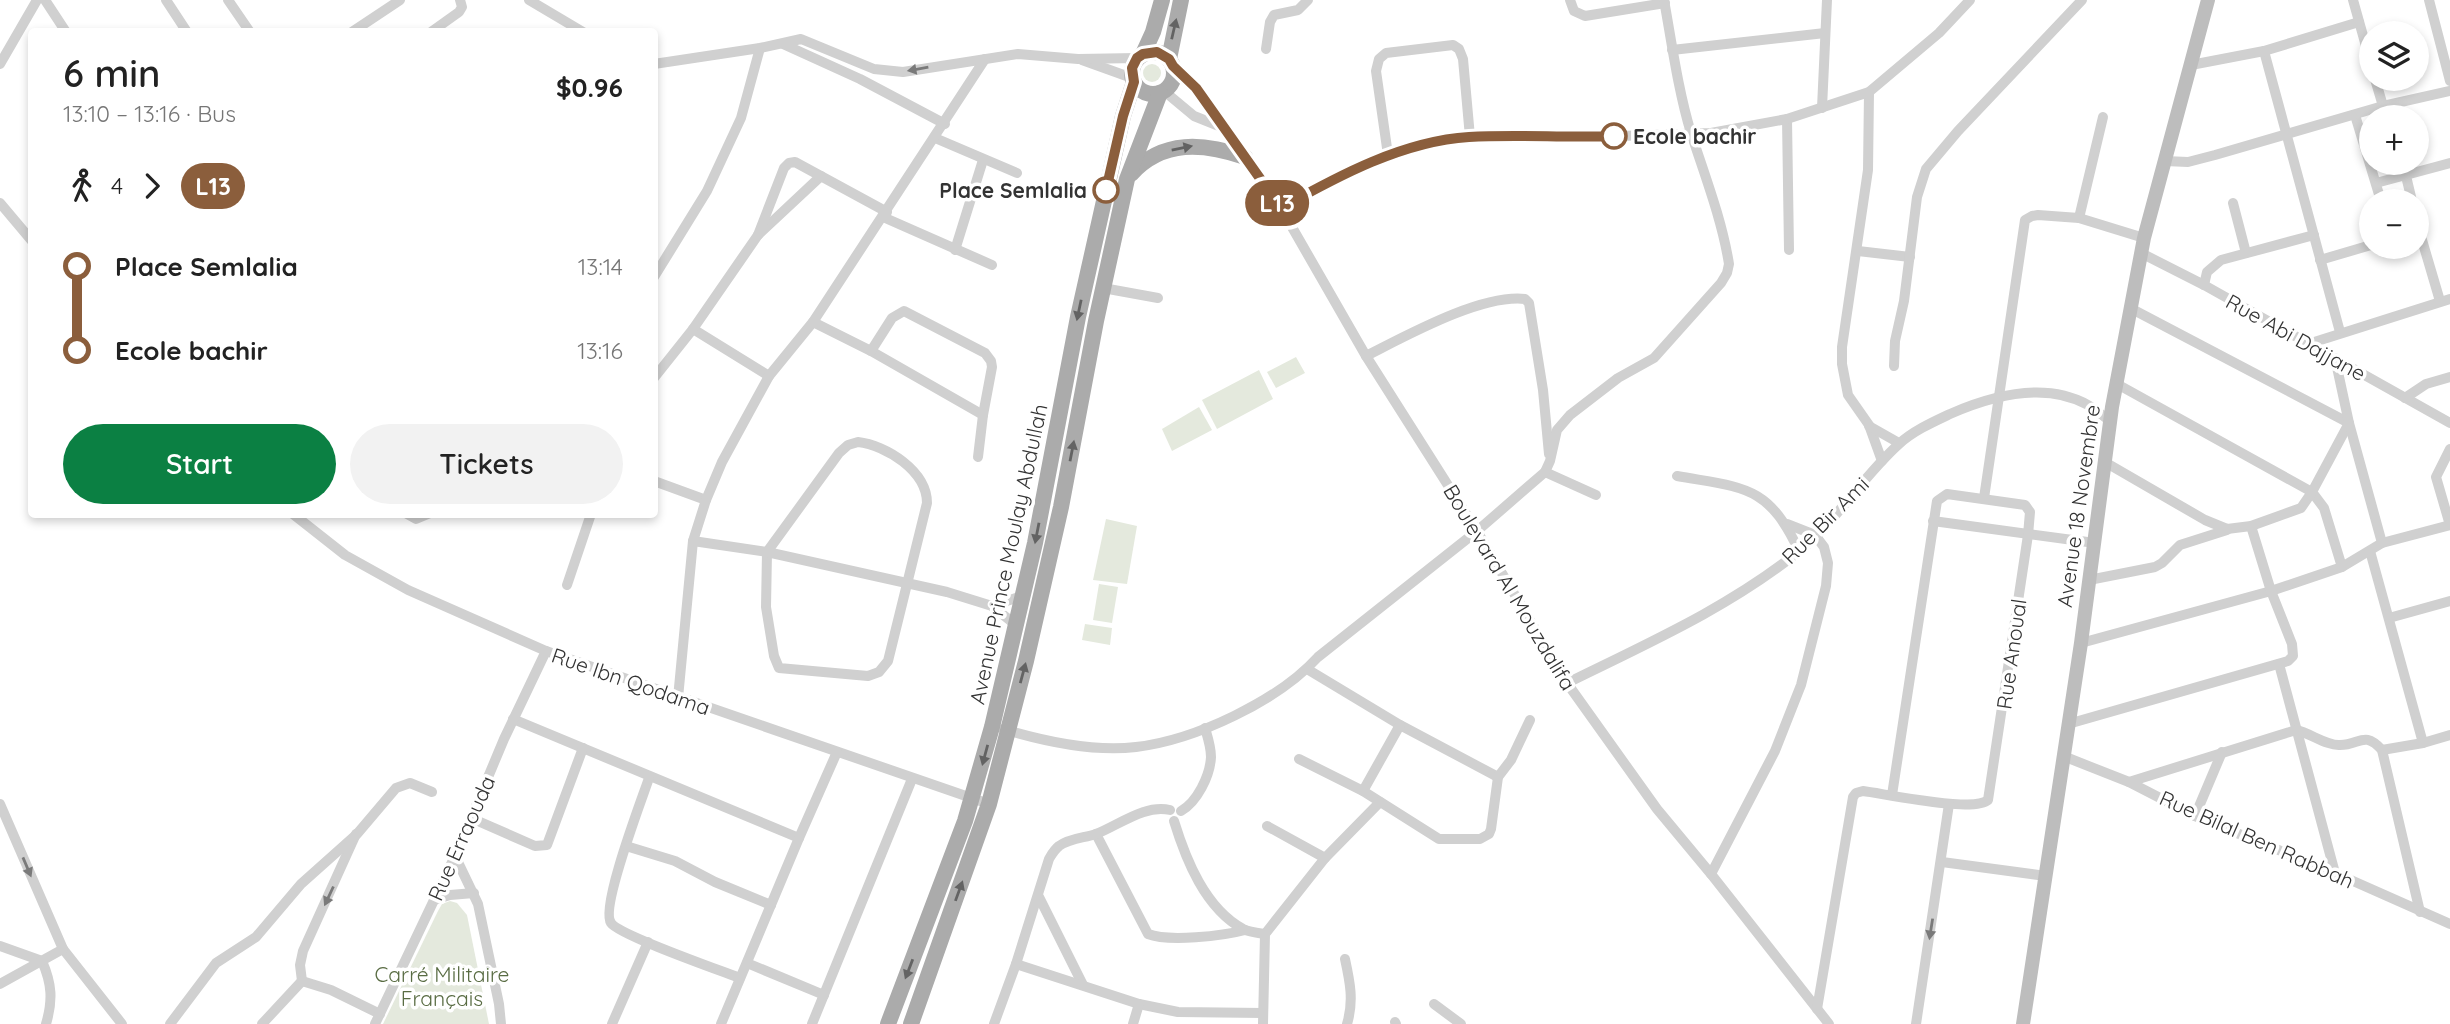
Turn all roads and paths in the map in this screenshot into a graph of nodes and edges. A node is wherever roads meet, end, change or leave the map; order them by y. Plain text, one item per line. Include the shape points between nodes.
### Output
1 (37, 0) edge
2 (45, 0) edge
3 (166, 0) edge
4 (228, 0) edge
5 (400, 0) edge
6 (460, 0) edge
7 (528, 0) edge
8 (1163, 0) edge
9 (1181, 0) edge
10 (1308, 0) edge
11 (1570, 0) edge
12 (1827, 0) edge
13 (1970, 0) edge
14 (2082, 0) edge
15 (2208, 0) edge
16 (2353, 0) edge
17 (2430, 0) edge
18 (1665, 2) edge
19 (2360, 21) edge
20 (2359, 22) edge
21 (63, 28) edge
22 (184, 28) edge
23 (247, 28) edge
24 (358, 28) edge
25 (436, 28) edge
26 (576, 28) edge
27 (1825, 33) junction
28 (783, 44) junction
29 (760, 48) junction
30 (1266, 49) dead end
31 (1672, 50) junction
32 (2264, 51) junction
33 (1140, 56) junction
34 (985, 59) junction
35 (1078, 59) junction
36 (1171, 62) junction
37 (658, 63) edge
38 (0, 64) edge
39 (2191, 65) junction
40 (1133, 80) junction
41 (2450, 81) edge
42 (2450, 91) edge
43 (1162, 92) junction
44 (1869, 92) junction
45 (2391, 105) edge
46 (1822, 108) junction
47 (2359, 114) edge
48 (2355, 115) junction
49 (2103, 117) dead end
50 (1787, 119) junction
51 (945, 124) junction
52 (1224, 128) junction
53 (1691, 133) junction
54 (2285, 135) junction
55 (1470, 137) junction
56 (935, 138) junction
57 (1388, 155) junction
58 (1245, 157) junction
59 (983, 160) junction
60 (2165, 160) junction
61 (2450, 163) edge
62 (1017, 173) dead end
63 (821, 176) junction
64 (2406, 176) junction
65 (1127, 179) junction
66 (2376, 183) junction
67 (2378, 189) edge
68 (2409, 189) edge
69 (0, 203) edge
70 (2233, 203) dead end
71 (1281, 208) junction
72 (885, 214) junction
73 (2079, 218) junction
74 (758, 235) junction
75 (2314, 235) junction
76 (28, 237) edge
77 (2143, 246) junction
78 (2359, 249) edge
79 (955, 250) junction
80 (1789, 250) dead end
81 (1858, 251) junction
82 (2246, 253) junction
83 (1910, 257) junction
84 (2429, 259) edge
85 (2320, 260) junction
86 (992, 265) dead end
87 (658, 271) edge
88 (2204, 285) junction
89 (1103, 288) junction
90 (1158, 298) dead end
91 (2445, 300) edge
92 (2130, 308) junction
93 (813, 322) junction
94 (693, 329) junction
95 (2340, 332) junction
96 (2308, 344) junction
97 (871, 351) junction
98 (1366, 356) junction
99 (2335, 358) junction
100 (1894, 366) dead end
101 (658, 373) edge
102 (769, 376) junction
103 (2450, 377) edge
104 (2117, 384) junction
105 (1998, 396) junction
106 (2405, 398) junction
107 (2111, 414) junction
108 (983, 415) junction
109 (2349, 423) junction
110 (2450, 423) edge
111 (1869, 425) junction
112 (1899, 443) junction
113 (2450, 449) edge
114 (978, 457) dead end
115 (1550, 461) junction
116 (1882, 461) junction
117 (2104, 461) junction
118 (1545, 472) junction
119 (1677, 476) dead end
120 (658, 482) edge
121 (2312, 492) junction
122 (1596, 495) dead end
123 (1984, 498) junction
124 (706, 499) junction
125 (298, 518) edge
126 (590, 518) edge
127 (1933, 520) junction
128 (1787, 524) junction
129 (2450, 525) edge
130 (2250, 526) junction
131 (2227, 529) junction
132 (1477, 531) junction
133 (1815, 535) junction
134 (2028, 535) junction
135 (693, 541) junction
136 (2095, 542) junction
137 (2382, 543) junction
138 (1800, 551) junction
139 (2370, 551) junction
140 (767, 552) junction
141 (2342, 567) junction
142 (2090, 580) junction
143 (908, 582) junction
144 (567, 585) dead end
145 (2271, 591) junction
146 (1023, 596) junction
147 (2450, 601) edge
148 (992, 606) junction
149 (2389, 618) junction
150 (1016, 625) junction
151 (2081, 643) junction
152 (546, 651) junction
153 (2279, 664) junction
154 (1307, 669) junction
155 (1567, 683) junction
156 (678, 698) junction
157 (513, 719) junction
158 (1531, 720) dead end
159 (2068, 724) junction
160 (1400, 725) junction
161 (1000, 729) junction
162 (1205, 729) junction
163 (2296, 730) junction
164 (2450, 735) edge
165 (2423, 743) junction
166 (583, 748) junction
167 (2382, 750) junction
168 (837, 752) junction
169 (2222, 752) junction
170 (2063, 756) junction
171 (1298, 759) dead end
172 (1498, 777) junction
173 (649, 778) junction
174 (912, 779) junction
175 (2129, 782) junction
176 (1363, 791) junction
177 (432, 792) dead end
178 (1892, 795) junction
179 (973, 798) junction
180 (1380, 803) junction
181 (0, 804) edge
182 (989, 804) junction
183 (1949, 804) junction
184 (1175, 814) junction
185 (2195, 816) junction
186 (471, 818) junction
187 (1267, 826) dead end
188 (356, 834) junction
189 (1096, 834) junction
190 (799, 838) junction
191 (626, 846) junction
192 (455, 856) junction
193 (1325, 858) junction
194 (1942, 862) junction
195 (2335, 873) junction
196 (1711, 874) junction
197 (2046, 876) junction
198 (474, 893) junction
199 (1039, 897) junction
200 (434, 900) junction
201 (771, 905) junction
202 (2420, 912) junction
203 (2450, 924) edge
204 (1245, 930) junction
205 (1265, 934) junction
206 (648, 943) junction
207 (0, 946) edge
208 (63, 949) junction
209 (1345, 959) dead end
210 (42, 961) junction
211 (747, 962) junction
212 (1016, 964) junction
213 (740, 978) junction
214 (302, 981) junction
215 (0, 984) edge
216 (1083, 985) junction
217 (824, 995) junction
218 (1139, 1004) junction
219 (1434, 1004) dead end
220 (1817, 1009) junction
221 (377, 1019) edge
222 (1263, 1019) edge
223 (895, 1022) edge
224 (121, 1023) edge
225 (46, 1024) edge
226 (170, 1024) edge
227 (262, 1024) edge
228 (501, 1024) edge
229 (612, 1024) edge
230 (721, 1024) edge
231 (812, 1024) edge
232 (911, 1024) edge
233 (994, 1024) edge
234 (1133, 1024) edge
235 (1347, 1024) edge
236 (1461, 1024) edge
237 (1829, 1024) edge
238 (1916, 1024) edge
239 (2023, 1024) edge

1 - 38 street
2 - 21 street
3 - 22 street
4 - 23 street
5 - 24 street
6 - 25 street via 461,9
7 - 26 street
8 - 33 main road
36 -> 9 main road
10 - 30 street via 1298,10 1274,15
11 - 18 street via 1574,11 1585,16
12 - 27 street
13 - 44 street via 1939,33
14 - 83 street via 1926,169 1917,197
15 - 39 street, Avenue 18 Novembre
16 - 19 street
17 - 41 street
18 - 31 street
20 - 32 street
27 - 31 street
27 - 46 street
28 - 29 street
34 -> 28 street via 888,72 801,39
28 - 51 street
29 - 37 street
29 - 87 street via 741,118 707,191
31 - 53 street
32 - 39 street
32 - 54 street
33 - 35 street
33 - 36 main road via 1157,52
33 - 40 main road via 1132,68
34 - 35 street via 1018,54
34 - 51 street
35 - 40 street
36 - 43 main road via 1173,80
36 - 52 street, Boulevard Al Mouzdalifa
39 - 60 street, Avenue 18 Novembre
40 - 43 main road via 1148,93
40 -> 146 main road, Avenue Prince Moulay Abdullah via 1078,317
42 - 45 street
43 - 52 street via 1194,117
43 - 65 main road, Avenue Prince Moulay Abdullah
44 - 46 street
44 - 81 street via 1868,170
46 - 50 street
47 - 48 street
48 - 54 street
48 - 66 street
49 - 73 street
50 - 53 street
50 - 80 street
51 - 56 street
52 - 58 street, Boulevard Al Mouzdalifa
53 - 55 street
53 - 115 street via 1727,254 1727,273 1654,358 1618,378 1570,415 1557,430
54 - 60 street via 2188,162
54 - 75 street
55 - 57 street
55 - 57 street via 1459,49 1453,45 1386,53 1379,59 1377,71
56 - 59 street
56 - 72 street
57 - 71 street
65 -> 58 main road via 1139,166 1176,148 1214,147
58 - 71 street, Boulevard Al Mouzdalifa
59 - 62 street
59 - 79 street
60 - 77 street, Avenue 18 Novembre
61 - 64 street
63 - 72 street
63 - 74 street
63 - 74 street via 795,162 786,165
64 - 66 street
64 - 68 street
65 - 89 main road, Avenue Prince Moulay Abdullah
66 - 67 street
69 - 76 street
70 - 82 street
71 - 98 street, Boulevard Al Mouzdalifa
72 - 79 street
72 - 93 street
73 - 77 street, Rue Abi Dajjane
73 - 105 street, Rue Abi Dajjane via 2032,216 2023,224
74 - 94 street
75 - 82 street
75 - 85 street
77 - 88 street, Rue Abi Dajjane
77 - 92 street, Avenue 18 Novembre
78 - 85 street
79 - 86 street
81 - 83 street
81 - 111 street via 1842,365 1848,395
82 - 88 street via 2216,263 2207,272
83 - 100 street
84 - 91 street
85 - 95 street
88 - 96 street, Rue Abi Dajjane
89 - 90 street
161 -> 89 main road, Avenue Prince Moulay Abdullah via 1032,634
91 - 95 street
92 - 104 street, Avenue 18 Novembre
92 - 109 street
93 - 97 street
93 - 102 street
94 - 101 street
94 - 102 street
95 - 96 street
96 - 99 street, Rue Abi Dajjane
97 - 108 street
97 - 108 street via 892,318 904,311 985,353 992,367
98 - 115 street via 1445,317 1525,299 1541,378
98 - 132 street, Boulevard Al Mouzdalifa
99 - 106 street, Rue Abi Dajjane
99 - 109 street
102 - 124 street
103 - 106 street via 2426,384
104 - 107 street, Avenue 18 Novembre
104 - 121 street
105 - 107 street, Rue Bir Ami via 2051,394
105 - 112 street, Rue Bir Ami via 1936,421
105 - 123 street, Rue Abi Dajjane
106 - 110 street, Rue Abi Dajjane
107 - 117 street, Avenue 18 Novembre
108 - 114 street
109 - 121 street
109 - 137 street
111 - 112 street
111 - 116 street
112 - 116 street, Rue Bir Ami
113 - 129 street via 2436,477
115 - 118 street
116 - 133 street, Rue Bir Ami
117 - 131 street
117 - 136 street, Avenue 18 Novembre
118 - 122 street
118 - 132 street
119 - 128 street via 1749,491
120 - 124 street
121 - 130 street via 2301,508
121 - 141 street via 2324,508
123 - 127 street via 1942,495
123 - 134 street, Rue Anoual via 2025,505 2030,512
124 - 135 street
125 - 152 street, Rue Ibn Qodama via 345,555 399,585
126 - 144 street
127 - 134 street
127 - 178 street
128 - 133 street
128 - 138 street
129 - 137 street
130 - 131 street
130 - 145 street
131 - 142 street via 2180,545 2155,567
132 - 154 street
132 - 155 street, Boulevard Al Mouzdalifa
133 - 138 street, Rue Bir Ami
133 - 196 street via 1828,563 1826,586 1801,685 1775,751
134 - 136 street
134 - 183 street, Rue Anoual via 1990,795 1981,805
135 - 140 street
135 - 156 street
136 - 142 street, Avenue 18 Novembre
137 - 139 street
138 - 155 street, Rue Bir Ami via 1719,606
139 - 141 street
139 - 149 street
140 - 143 street
140 - 143 street via 766,607 779,668 868,676 879,672 888,661
140 - 143 street via 839,453 848,445 871,443 918,476 927,493
141 - 145 street
142 - 151 street, Avenue 18 Novembre
143 - 148 street
145 - 151 street
145 - 153 street via 2293,650 2293,656
146 - 148 street
146 - 150 main road, Avenue Prince Moulay Abdullah
147 - 149 street
148 - 150 street
149 - 165 street
150 - 161 main road, Avenue Prince Moulay Abdullah
151 - 159 street, Avenue 18 Novembre
152 - 156 street, Rue Ibn Qodama
152 - 157 street, Rue Erraouda
153 - 159 street
153 - 163 street
154 - 160 street
154 - 162 street via 1241,713
155 - 196 street, Boulevard Al Mouzdalifa via 1657,809
156 - 168 street, Rue Ibn Qodama
157 - 166 street
157 - 186 street, Rue Erraouda
158 - 172 street
159 - 170 street, Avenue 18 Novembre
160 - 172 street
160 - 176 street
161 - 162 street via 1090,746 1136,747
161 -> 179 main road, Avenue Prince Moulay Abdullah
161 - 182 main road, Avenue Prince Moulay Abdullah
162 - 184 street via 1209,768 1190,806
163 - 167 street via 2336,745 2373,740
163 - 169 street
163 - 195 street
164 - 165 street
165 - 167 street
166 - 173 street
166 - 186 street via 547,845 535,846
167 - 202 street
168 - 174 street, Rue Ibn Qodama
168 - 190 street
169 - 175 street
169 - 185 street
170 - 175 street, Rue Bilal Ben Rabbah
170 - 197 street, Avenue 18 Novembre
171 - 176 street
172 - 180 street via 1491,828 1480,839 1439,839
173 - 190 street
173 - 191 street
174 - 179 street, Rue Ibn Qodama
174 - 217 street
175 - 185 street, Rue Bilal Ben Rabbah
176 - 180 street
177 - 188 street via 410,783 396,788
178 - 183 street
178 - 220 street via 1859,791 1853,797
179 - 182 street, Rue Ibn Qodama
179 -> 223 main road, Avenue Prince Moulay Abdullah
180 - 193 street
181 -> 208 street
232 -> 182 main road, Avenue Prince Moulay Abdullah
183 - 194 street
184 - 189 street via 1163,808 1146,811
184 - 204 street via 1179,838 1209,898
185 - 195 street, Rue Bilal Ben Rabbah
186 - 192 street, Rue Erraouda
187 - 193 street
188 -> 214 street via 303,951
188 - 226 street via 301,884 256,937 216,963
189 - 199 street via 1054,851
189 - 204 street via 1148,934 1217,936
190 - 201 street
191 - 201 street via 675,862
191 - 206 street via 608,915 616,928
192 - 198 street
192 - 200 street, Rue Erraouda
193 - 205 street
194 - 197 street
194 -> 238 street
195 - 202 street, Rue Bilal Ben Rabbah
196 - 220 street, Boulevard Al Mouzdalifa
197 - 239 street, Avenue 18 Novembre
198 - 200 street
198 - 228 street
199 - 212 street
199 - 216 street
200 - 221 street, Rue Erraouda
201 - 211 street
202 - 203 street, Rue Bilal Ben Rabbah
204 - 205 street
205 - 222 street
206 - 213 street
206 - 229 street
207 - 210 street
208 - 210 street
208 - 224 street
209 - 235 street via 1352,1002
210 - 215 street
210 - 225 street via 52,992
211 - 213 street
211 - 217 street
212 - 216 street
212 - 233 street
213 - 230 street
214 - 221 street via 324,987
214 - 227 street
216 - 218 street
217 - 231 street
218 - 222 street
218 - 234 street
219 - 236 street
220 - 237 street, Boulevard Al Mouzdalifa

